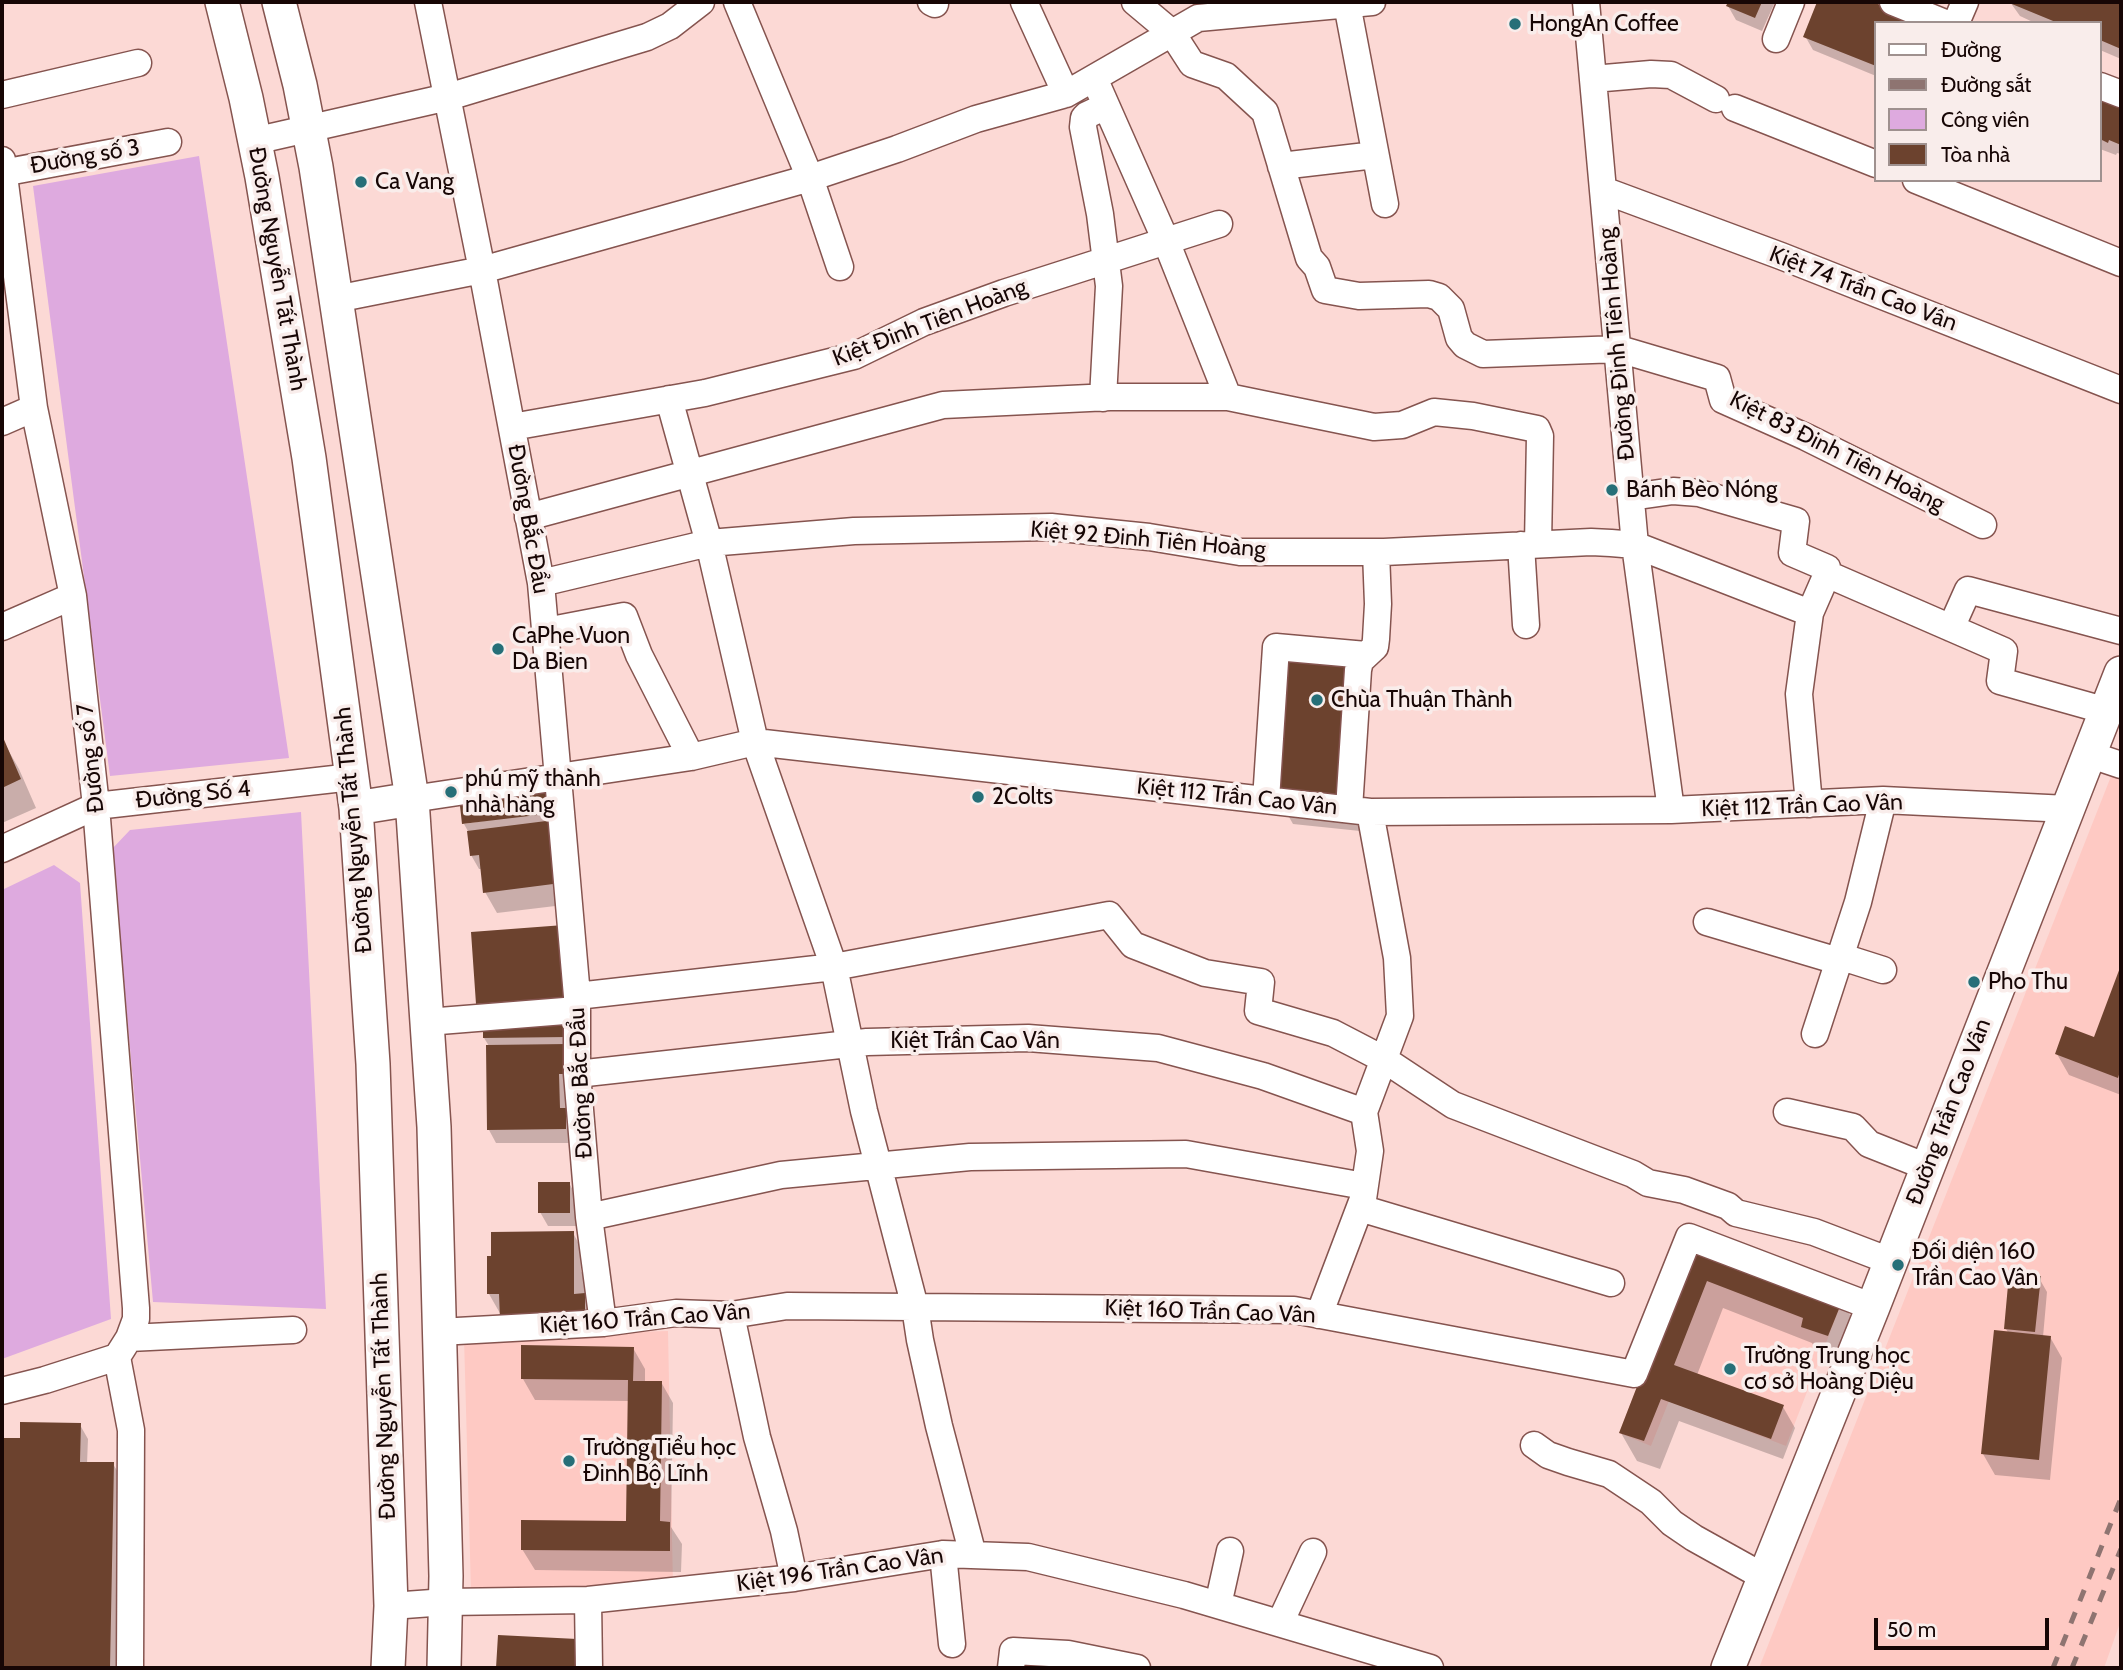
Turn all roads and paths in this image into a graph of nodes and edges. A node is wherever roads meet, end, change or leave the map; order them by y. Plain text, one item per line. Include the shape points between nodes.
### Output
1 (222, 2) edge
2 (279, 2) edge
3 (428, 2) edge
4 (701, 2) edge
5 (737, 2) edge
6 (1024, 2) edge
7 (1135, 2) edge
8 (1586, 2) edge
9 (1791, 2) edge
10 (1893, 2) edge
11 (1965, 2) edge
12 (1360, 3) edge
13 (1940, 21) edge
14 (1957, 21) edge
15 (1172, 33) junction
16 (1776, 39) dead end
17 (138, 63) dead end
18 (1094, 78) junction
19 (1593, 79) junction
20 (2102, 87) edge
21 (1066, 94) junction
22 (2121, 94) edge
23 (2, 95) edge
24 (448, 97) junction
25 (1106, 106) junction
26 (309, 130) junction
27 (254, 141) junction
28 (168, 142) dead end
29 (1375, 155) junction
30 (1874, 163) edge
31 (1281, 166) junction
32 (2, 169) edge
33 (810, 178) junction
34 (1921, 182) edge
35 (1603, 190) junction
36 (1385, 204) dead end
37 (1219, 224) dead end
38 (1166, 241) junction
39 (1107, 260) junction
40 (2121, 263) edge
41 (840, 267) dead end
42 (482, 270) junction
43 (336, 299) junction
44 (1619, 349) junction
45 (2121, 390) edge
46 (1228, 397) junction
47 (1103, 398) junction
48 (669, 399) junction
49 (34, 408) junction
50 (2, 422) edge
51 (512, 427) junction
52 (691, 473) junction
53 (1631, 497) junction
54 (528, 517) junction
55 (1983, 525) dead end
56 (709, 543) junction
57 (1529, 545) junction
58 (1634, 545) junction
59 (1376, 552) junction
60 (1827, 574) junction
61 (541, 583) junction
62 (73, 596) junction
63 (1810, 613) junction
64 (1527, 625) dead end
65 (2, 627) edge
66 (1951, 628) junction
67 (546, 631) junction
68 (2121, 631) edge
69 (1366, 656) junction
70 (2121, 673) edge
71 (2107, 711) junction
72 (755, 742) junction
73 (691, 757) junction
74 (2106, 760) edge
75 (559, 776) junction
76 (354, 793) junction
77 (412, 799) junction
78 (1266, 800) junction
79 (1883, 800) junction
80 (1809, 804) junction
81 (96, 806) junction
82 (2068, 809) junction
83 (1671, 810) junction
84 (1360, 811) junction
85 (2, 849) edge
86 (1707, 922) dead end
87 (1839, 958) junction
88 (834, 967) junction
89 (1883, 970) dead end
90 (576, 1003) junction
91 (427, 1022) junction
92 (1815, 1034) dead end
93 (848, 1044) junction
94 (1385, 1060) junction
95 (577, 1074) junction
96 (1364, 1112) junction
97 (1787, 1112) dead end
98 (880, 1166) junction
99 (1927, 1167) junction
100 (1362, 1197) junction
101 (589, 1217) junction
102 (1890, 1261) junction
103 (1611, 1283) dead end
104 (915, 1307) junction
105 (1873, 1307) junction
106 (731, 1315) junction
107 (1319, 1315) junction
108 (603, 1323) junction
109 (293, 1330) dead end
110 (439, 1332) junction
111 (123, 1348) junction
112 (2, 1391) edge
113 (1534, 1445) dead end
114 (1230, 1551) dead end
115 (1313, 1552) dead end
116 (943, 1554) junction
117 (973, 1555) junction
118 (1764, 1577) junction
119 (794, 1578) junction
120 (588, 1600) junction
121 (446, 1602) junction
122 (1218, 1605) junction
123 (391, 1606) junction
124 (1280, 1623) junction
125 (952, 1644) dead end
126 (1012, 1660) edge
127 (130, 1668) edge
128 (388, 1668) edge
129 (444, 1668) edge
130 (589, 1668) edge
131 (1136, 1668) edge
132 (1430, 1668) edge
133 (1728, 1668) edge

1 - 27 main road, Đường Nguyễn Tất Thành
2 - 26 main road
3 - 24 street, Đường Bắc Đẩu
4 - 24 street via 647,37
5 - 33 street
6 - 21 street
7 - 15 street
8 - 19 street, Đường Đinh Tiên Hoàng
9 - 16 street
10 - 13 street
11 - 14 street
12 - 15 street via 1198,18
12 - 29 street
15 - 18 street
15 - 31 street via 1192,64 1226,76 1265,112
17 - 23 street
18 - 21 street
18 - 25 street
19 - 30 street via 1671,75 1725,103
19 - 35 street, Đường Đinh Tiên Hoàng
20 - 22 street
21 - 33 street via 976,119
24 - 26 street
24 - 42 street, Đường Bắc Đẩu
25 - 38 street
25 - 39 street via 1087,115 1083,127
26 - 27 street
26 - 43 main road
27 - 76 main road, Đường Nguyễn Tất Thành via 309,458
28 - 32 street, Đường số 3
29 - 31 street
29 - 36 street
31 - 44 street via 1309,258 1325,290 1359,296 1438,297 1451,309 1459,338 1483,354
32 - 49 street, Đường số 7
33 - 41 street
33 - 42 street
34 - 40 street
35 - 44 street, Đường Đinh Tiên Hoàng
35 - 45 street, Kiệt 74 Trần Cao Vân
37 - 38 street, Kiệt Đinh Tiên Hoàng
38 - 39 street, Kiệt Đinh Tiên Hoàng
38 - 46 street
39 - 47 street
39 - 48 street, Kiệt Đinh Tiên Hoàng via 925,322 854,356
42 - 43 street
42 - 51 street, Đường Bắc Đẩu
43 - 77 main road
44 - 53 street, Đường Đinh Tiên Hoàng
44 - 55 street, Kiệt 83 Đinh Tiên Hoàng via 1717,378 1723,400
46 - 47 street
46 - 57 street via 1374,427 1402,425 1434,412 1537,429
47 - 52 street via 943,405
48 - 51 street, Kiệt Đinh Tiên Hoàng
48 - 52 street
49 - 50 street
49 - 62 street, Đường số 7
51 - 54 street, Đường Bắc Đẩu
52 - 54 street
52 - 56 street
53 - 58 street, Đường Đinh Tiên Hoàng
53 - 60 street via 1699,493 1796,520 1792,553 1827,568
54 - 61 street, Đường Bắc Đẩu
56 - 59 street, Kiệt 92 Đinh Tiên Hoàng via 854,531 1051,527 1240,552
56 - 61 street, Kiệt 92 Đinh Tiên Hoàng
56 - 72 street
57 - 58 street, Kiệt 92 Đinh Tiên Hoàng
57 - 59 street, Kiệt 92 Đinh Tiên Hoàng
57 - 64 street
58 - 63 street, Kiệt 92 Đinh Tiên Hoàng
58 - 83 street, Đường Đinh Tiên Hoàng
59 - 69 street via 1376,639
60 - 63 street
60 - 66 street
61 - 67 street, Đường Bắc Đẩu
62 - 65 street
62 - 81 street, Đường số 7
63 - 80 street via 1799,694
66 - 68 street via 1968,590
66 - 71 street via 2004,651 2000,681
67 - 73 street via 624,616
67 - 75 street, Đường Bắc Đẩu
69 - 78 street via 1276,647
69 - 84 street via 1358,670
70 - 71 main road, Đường Trần Cao Vân
71 - 74 main road, Đường Trần Cao Vân
72 - 73 street, Kiệt 112 Trần Cao Vân
72 - 78 street, Kiệt 112 Trần Cao Vân
72 - 88 street
73 - 75 street, Kiệt 112 Trần Cao Vân
74 - 82 main road, Đường Trần Cao Vân
75 - 77 street, Kiệt 112 Trần Cao Vân
75 - 90 street, Đường Bắc Đẩu
76 - 77 main road
76 - 81 street, Đường Số 4
76 - 123 main road, Đường Nguyễn Tất Thành via 373,1064
77 - 91 main road
78 - 84 street, Kiệt 112 Trần Cao Vân
79 - 80 street, Kiệt 112 Trần Cao Vân
79 - 82 street, Kiệt 112 Trần Cao Vân
79 - 87 street
80 - 83 street, Kiệt 112 Trần Cao Vân
81 - 85 street, Đường Số 4
81 - 111 street, Đường số 7 via 136,1308
82 - 99 main road, Đường Trần Cao Vân
83 - 84 street, Kiệt 112 Trần Cao Vân
84 - 94 street via 1397,958 1400,1016
86 - 87 street
87 - 89 street
87 - 92 street
88 - 90 street
88 - 93 street
88 - 94 street via 1109,915 1133,945 1205,973 1261,982 1258,1011 1334,1033
90 - 91 street
90 - 95 street, Đường Bắc Đẩu
91 - 110 main road
93 - 95 street, Kiệt Trần Cao Vân
93 - 96 street, Kiệt Trần Cao Vân via 1028,1038 1158,1048 1263,1076
93 - 98 street
94 - 96 street
94 - 102 street via 1453,1105 1648,1183 1684,1190 1736,1213 1814,1232
95 - 101 street, Đường Bắc Đẩu
96 - 100 street via 1370,1151
97 - 99 street via 1853,1127 1869,1143
98 - 100 street via 970,1157 1186,1154
98 - 101 street via 781,1175
98 - 104 street
99 - 102 main road, Đường Trần Cao Vân
100 - 103 street
100 - 107 street
101 - 108 street, Đường Bắc Đẩu
102 - 105 main road, Đường Trần Cao Vân
104 - 106 street, Kiệt 160 Trần Cao Vân via 787,1306
104 - 107 street, Kiệt 160 Trần Cao Vân via 1294,1310
104 - 117 street via 939,1426
105 - 107 street, Kiệt 160 Trần Cao Vân via 1689,1237 1634,1374
105 - 118 main road, Đường Trần Cao Vân
106 - 108 street, Kiệt 160 Trần Cao Vân via 676,1312
106 - 119 street
108 - 110 street, Kiệt 160 Trần Cao Vân
109 - 111 street
110 - 121 main road
111 - 112 street via 45,1381
111 - 127 street via 131,1430
113 - 118 street via 1548,1455 1609,1474 1694,1538
114 - 122 street
115 - 124 street
116 - 117 street, Kiệt 196 Trần Cao Vân
116 - 119 street, Kiệt 196 Trần Cao Vân
116 - 125 street
117 - 122 street, Kiệt 196 Trần Cao Vân via 1028,1557
118 - 133 main road, Đường Trần Cao Vân
119 - 120 street, Kiệt 196 Trần Cao Vân
120 - 121 street, Kiệt 196 Trần Cao Vân
120 - 130 street
121 - 123 street, Kiệt 196 Trần Cao Vân
121 - 129 main road
122 - 124 street, Kiệt 196 Trần Cao Vân
123 - 128 main road, Đường Nguyễn Tất Thành
124 - 132 street, Kiệt 196 Trần Cao Vân
126 - 131 street via 1068,1654

